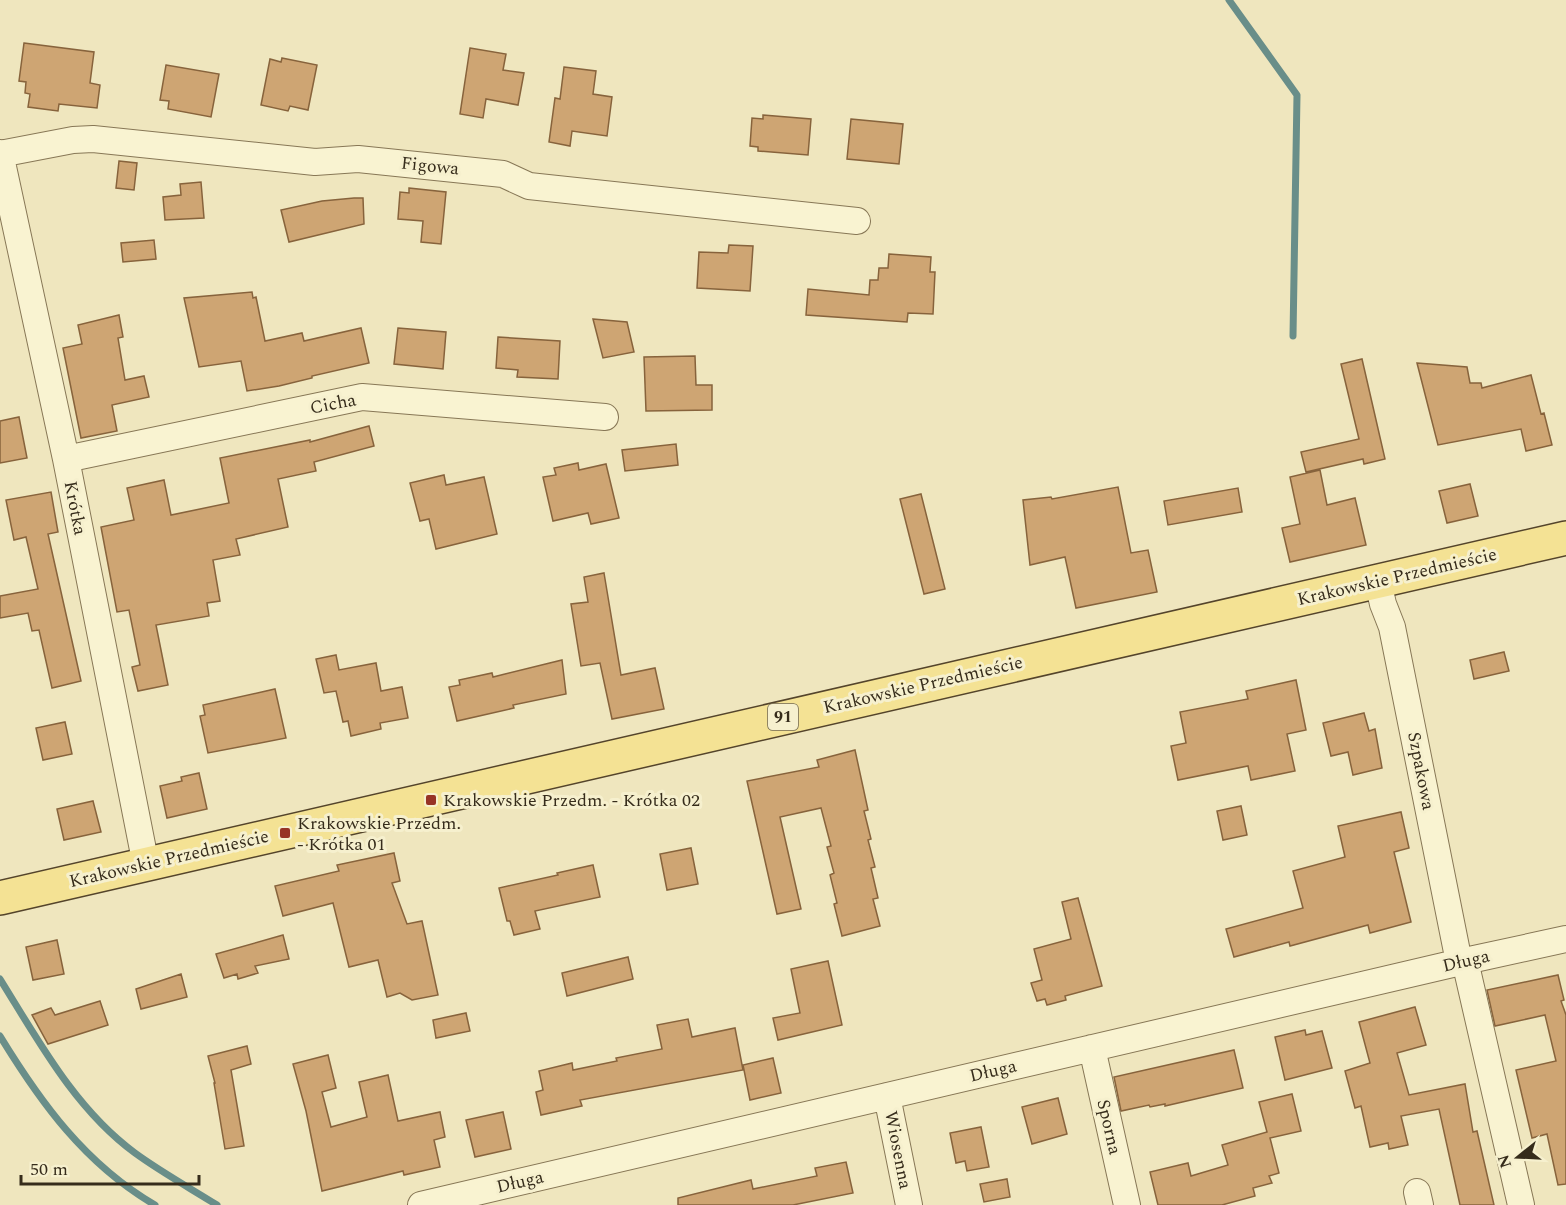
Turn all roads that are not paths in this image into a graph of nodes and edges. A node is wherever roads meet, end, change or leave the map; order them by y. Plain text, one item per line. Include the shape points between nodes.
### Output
1 (0, 153) edge
2 (857, 221) dead end
3 (605, 417) dead end
4 (66, 459) junction
5 (1566, 538) edge
6 (1377, 582) junction
7 (146, 864) junction
8 (0, 898) edge
9 (1566, 939) edge
10 (1462, 961) junction
11 (1092, 1048) junction
12 (887, 1096) junction
13 (421, 1205) edge
14 (909, 1205) edge
15 (1127, 1205) edge
16 (1521, 1205) edge

1 - 2 street, Figowa via 93,139 315,162 358,159 503,174 529,186
1 - 4 street, Krótka
3 - 4 street, Cicha via 362,397
4 - 7 street, Krótka
5 - 6 main road, Krakowskie Przedmieście / 91
6 - 7 main road, Krakowskie Przedmieście / 91
6 - 10 street, Szpakowa via 1392,627
7 - 8 main road, Krakowskie Przedmieście / 91
9 - 10 street, Długa
10 - 11 street, Długa
10 - 16 street, Szpakowa
11 - 12 street, Długa
11 - 15 street, Sporna
12 - 13 street, Długa
12 - 14 street, Wiosenna

